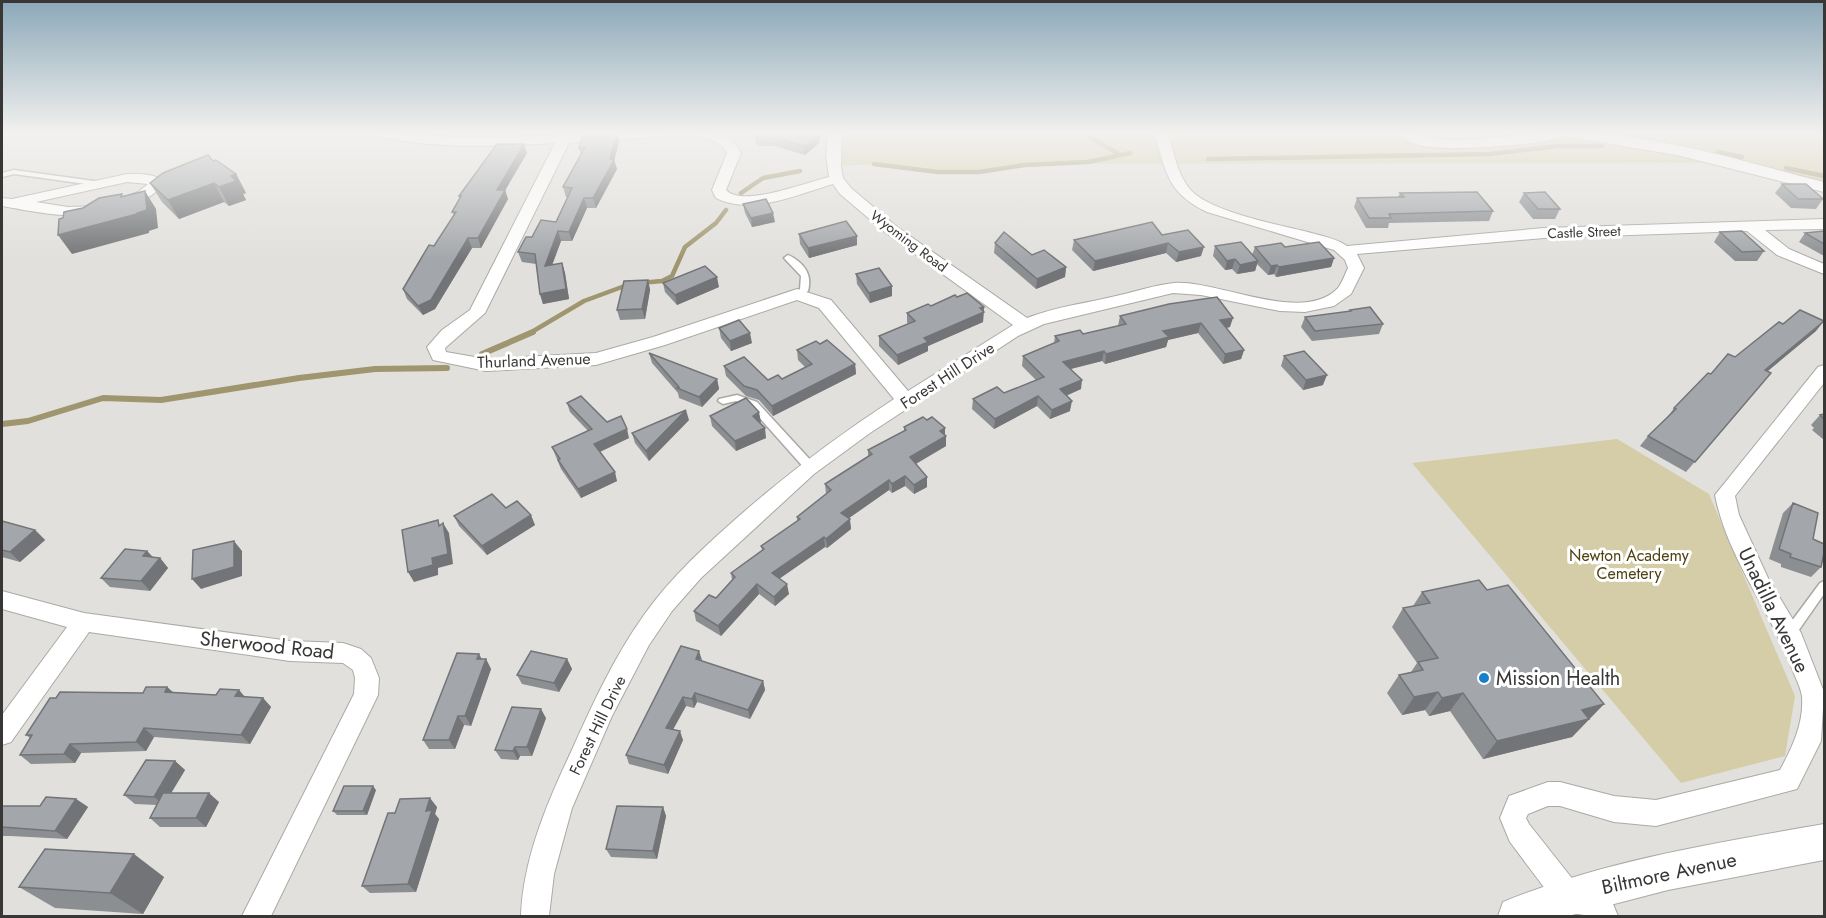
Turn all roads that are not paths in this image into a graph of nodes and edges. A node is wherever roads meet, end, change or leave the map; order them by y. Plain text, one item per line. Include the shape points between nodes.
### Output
1 (35, 175) edge
2 (546, 175) edge
3 (725, 175) edge
4 (836, 175) edge
5 (1176, 175) edge
6 (1776, 175) edge
7 (836, 179) junction
8 (104, 184) junction
9 (1824, 187) edge
10 (2, 202) edge
11 (17, 202) junction
12 (1824, 224) edge
13 (1749, 225) junction
14 (1344, 251) junction
15 (788, 258) dead end
16 (1824, 269) edge
17 (797, 294) junction
18 (1025, 325) junction
19 (1824, 371) edge
20 (723, 401) dead end
21 (907, 402) junction
22 (810, 467) junction
23 (1824, 586) edge
24 (2, 600) edge
25 (84, 622) junction
26 (1790, 633) junction
27 (2, 734) edge
28 (1824, 843) edge
29 (1568, 896) junction
30 (256, 916) edge
31 (535, 916) edge
32 (1517, 916) edge
33 (1601, 916) edge

1 - 8 lane
2 - 17 street, Thurland Avenue via 477,313 436,347 439,356 486,365 596,359
3 - 7 street via 719,190 730,201 750,201
4 - 7 street
5 - 14 street via 1191,199 1209,208
6 - 9 street
7 - 18 street, Wyoming Road via 849,195 890,228
8 - 11 street
8 - 11 street via 127,178 158,183 143,195 110,207 68,211
10 - 11 street
12 - 13 street, Castle Street
13 - 14 street, Castle Street via 1544,233
13 - 16 street via 1783,252
14 - 18 street, Forest Hill Drive via 1356,268 1352,280 1339,297 1318,306 1286,307 1202,289 1176,288
15 - 17 lane via 805,273 808,282 804,291
17 - 21 street via 825,304
18 - 21 street, Forest Hill Drive
19 - 26 street, Unadilla Avenue via 1725,495 1729,514 1759,582
20 - 22 lane via 737,398 753,404
21 - 22 street, Forest Hill Drive
22 - 31 street, Forest Hill Drive via 688,576 638,643 567,790 546,854
23 - 26 lane
24 - 25 street, Sherwood Road
25 - 27 street
25 - 30 street, Sherwood Road via 290,651 342,653 363,664 366,694
26 - 29 street, Unadilla Avenue via 1814,696 1809,741 1788,780 1656,813 1614,808 1560,794 1548,794 1518,805 1513,818 1519,833
28 - 29 main road, Biltmore Avenue via 1636,877
29 - 32 main road, Biltmore Avenue
29 - 33 street

